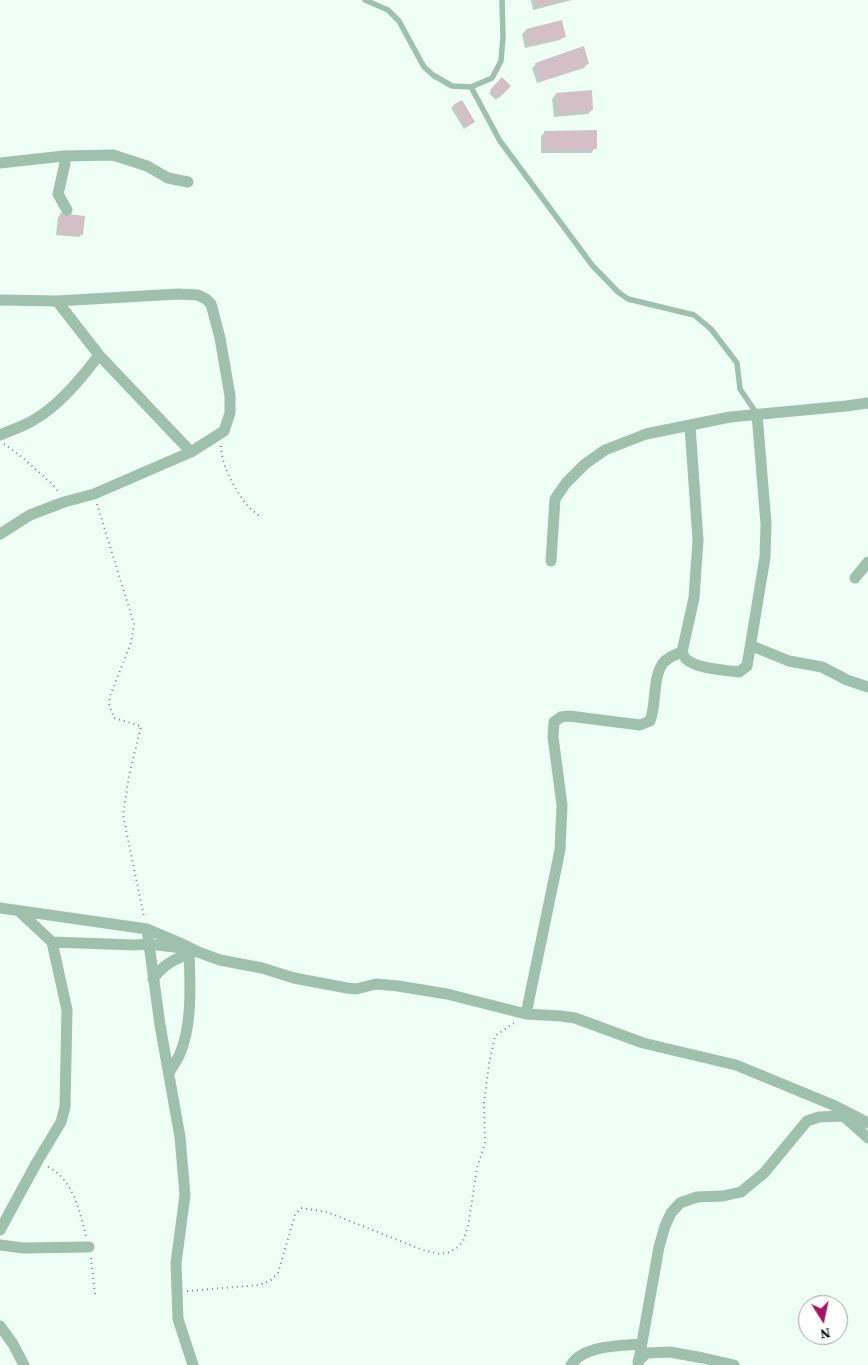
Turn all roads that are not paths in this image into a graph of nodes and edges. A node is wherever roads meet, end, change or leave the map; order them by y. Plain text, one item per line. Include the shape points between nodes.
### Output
1 (365, 0) edge
2 (502, 0) edge
3 (471, 87) junction
4 (64, 156) junction
5 (0, 163) edge
6 (188, 182) dead end
7 (67, 210) dead end
8 (0, 300) edge
9 (57, 301) junction
10 (99, 355) junction
11 (868, 402) edge
12 (757, 414) junction
13 (690, 426) junction
14 (0, 435) edge
15 (191, 452) junction
16 (0, 534) edge
17 (551, 561) dead end
18 (868, 562) edge
19 (855, 578) dead end
20 (752, 646) junction
21 (682, 652) junction
22 (868, 687) edge
23 (0, 908) edge
24 (20, 912) junction
25 (147, 929) junction
26 (52, 942) junction
27 (149, 944) junction
28 (192, 952) junction
29 (153, 979) junction
30 (526, 1014) junction
31 (169, 1073) junction
32 (833, 1105) junction
33 (843, 1116) junction
34 (868, 1124) edge
35 (868, 1138) edge
36 (0, 1230) edge
37 (0, 1244) edge
38 (89, 1247) road end
39 (0, 1326) edge
40 (641, 1344) junction
41 (638, 1363) edge
42 (24, 1365) edge
43 (193, 1365) edge
44 (571, 1365) edge
45 (734, 1365) edge

1 - 3 lane via 388,10 400,21 424,66 433,75 452,86
2 - 3 lane via 501,60 492,78
3 - 12 lane via 500,141 592,264 618,292 628,298 694,315 711,329 737,363 740,389
4 - 5 street
4 - 6 street via 112,155 147,166 168,178
4 - 7 street via 58,194
8 - 9 street
9 - 10 street
9 - 15 street via 178,294 198,295 211,304 220,338 230,413 224,431
10 - 14 street via 52,407 32,421
10 - 15 street
11 - 12 street
12 - 13 street
12 - 20 street via 766,524 765,558
13 - 17 street via 646,434 605,450 585,464 555,499
13 - 21 street via 698,540 694,598
15 - 16 street via 94,494 30,516
18 - 19 street
20 - 21 street via 747,666 739,672 710,668 693,662
20 - 22 street via 789,661 822,668
21 - 30 street via 665,661 659,671 650,721 640,725 569,716 554,722 562,804 560,850
23 - 24 street
24 - 25 street
24 - 26 street
25 - 27 street
25 - 28 street via 180,943
26 - 27 street
26 - 36 street via 68,1010 65,1107 61,1122
27 - 28 street
27 - 29 street
28 - 29 street via 161,969
28 - 30 street via 294,978 356,989 376,984 398,986 447,994
28 - 31 street via 189,1014 179,1055
29 - 31 street
30 - 32 street via 575,1018 643,1043 736,1065
31 - 43 street via 180,1137 185,1195 176,1263 178,1318
32 - 33 street
32 - 34 street
33 - 35 street
33 - 40 street via 807,1121 764,1173 741,1192 697,1197 680,1203 672,1212 659,1247
37 - 38 street via 23,1248
39 - 42 street
40 - 41 street
40 - 44 street via 586,1352
41 - 45 street via 647,1354 670,1352

